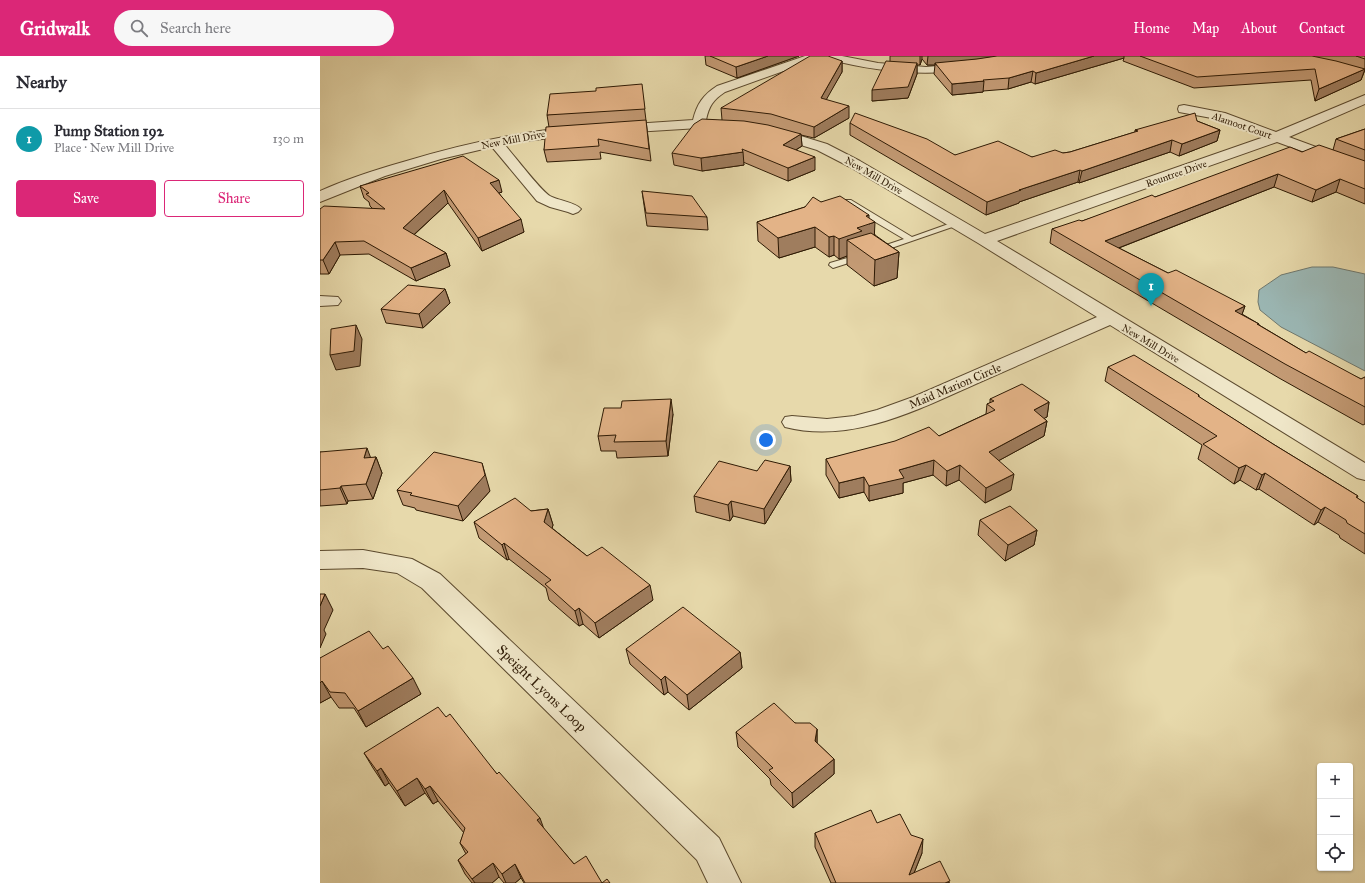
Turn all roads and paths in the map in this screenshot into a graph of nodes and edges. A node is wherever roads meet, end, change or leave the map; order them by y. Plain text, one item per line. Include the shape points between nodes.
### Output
1 (816, 56) edge
2 (827, 56) edge
3 (1024, 56) edge
4 (1365, 99) edge
5 (1184, 109) dead end
6 (699, 124) junction
7 (737, 126) edge
8 (757, 129) edge
9 (1277, 137) junction
10 (495, 142) junction
11 (1365, 170) edge
12 (320, 197) edge
13 (848, 202) edge
14 (573, 209) dead end
15 (957, 224) junction
16 (911, 240) junction
17 (984, 240) junction
18 (833, 265) dead end
19 (1110, 318) junction
20 (792, 422) dead end
21 (1365, 473) edge
22 (320, 560) edge
23 (726, 883) edge

1 - 6 street via 721,89 704,103
2 - 3 street via 882,68 928,71 974,68
4 - 9 street, Rountree Drive
5 - 9 street, Alamoot Court via 1220,116
6 - 7 street, New Mill Drive
6 - 10 street, New Mill Drive via 553,132
8 - 15 street, New Mill Drive via 801,140 833,152
9 - 11 street, Alamoot Court
9 - 17 street, Rountree Drive
10 - 12 street, New Mill Drive via 378,173
10 - 14 street via 542,198
13 - 16 lane
15 - 16 lane
15 - 17 street, New Mill Drive
16 - 18 lane
17 - 19 street, New Mill Drive
19 - 20 street, Maid Marion Circle via 883,415 827,425
19 - 21 street, New Mill Drive
22 - 23 street, Speight Lyons Loop via 362,559 403,565 431,581 708,849

